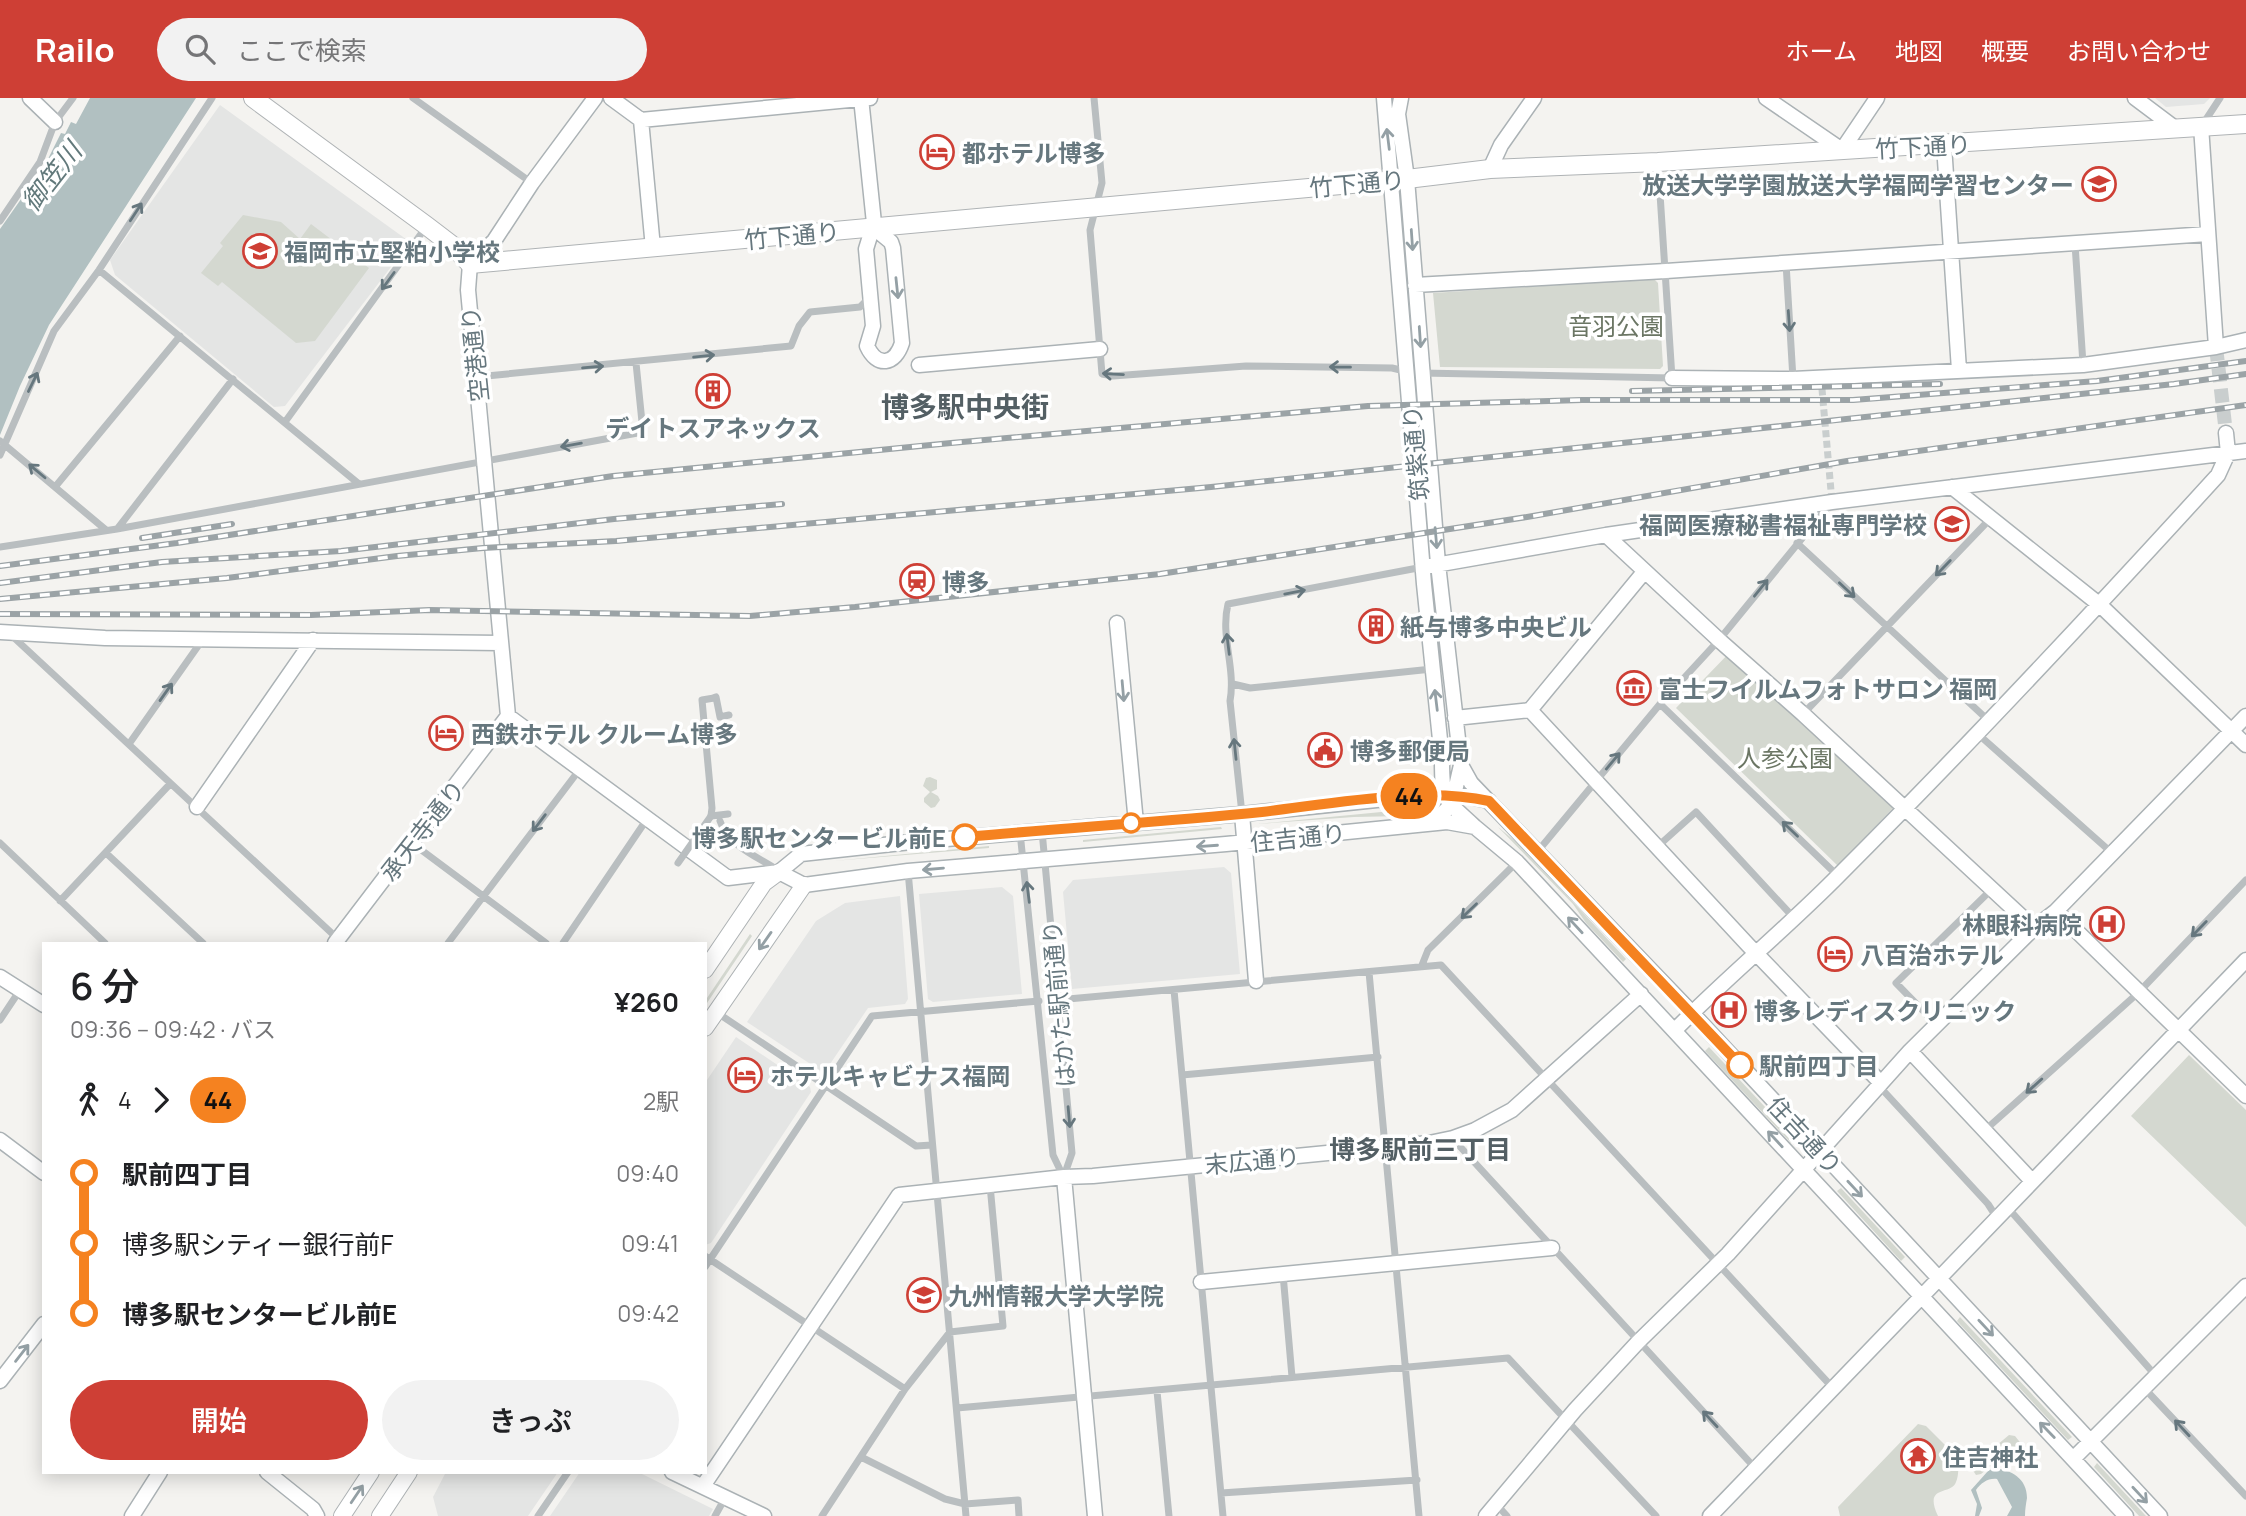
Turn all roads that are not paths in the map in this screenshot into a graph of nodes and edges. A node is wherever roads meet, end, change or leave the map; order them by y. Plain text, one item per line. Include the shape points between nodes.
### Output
1 (30, 98) edge
2 (73, 98) edge
3 (212, 98) edge
4 (253, 98) edge
5 (413, 98) edge
6 (595, 98) edge
7 (611, 98) edge
8 (861, 98) edge
9 (870, 98) edge
10 (1094, 98) edge
11 (1384, 98) edge
12 (1401, 98) edge
13 (1534, 98) edge
14 (1766, 98) edge
15 (1877, 98) edge
16 (2135, 98) edge
17 (2220, 98) edge
18 (641, 120) junction
19 (55, 122) junction
20 (2246, 124) edge
21 (2201, 126) junction
22 (2175, 128) junction
23 (1944, 145) junction
24 (1842, 150) junction
25 (1658, 162) junction
26 (1490, 169) junction
27 (1399, 179) junction
28 (532, 183) junction
29 (3, 207) edge
30 (1096, 207) junction
31 (0, 221) edge
32 (427, 226) junction
33 (874, 228) junction
34 (2208, 234) junction
35 (2075, 244) junction
36 (653, 247) junction
37 (1951, 251) junction
38 (1786, 262) junction
39 (470, 264) junction
40 (99, 270) junction
41 (1666, 271) junction
42 (1415, 285) junction
43 (870, 297) junction
44 (180, 336) junction
45 (2246, 340) edge
46 (2216, 347) junction
47 (1100, 349) junction
48 (636, 363) junction
49 (919, 365) dead end
50 (2083, 365) junction
51 (1959, 370) junction
52 (1415, 372) junction
53 (476, 377) junction
54 (1672, 378) junction
55 (233, 379) junction
56 (1793, 379) junction
57 (285, 422) junction
58 (2226, 433) tunnel mouth
59 (2, 443) edge
60 (2246, 451) edge
61 (2228, 453) junction
62 (0, 455) edge
63 (484, 461) junction
64 (359, 484) junction
65 (55, 486) junction
66 (1952, 487) junction
67 (1832, 502) junction
68 (1990, 519) junction
69 (117, 529) junction
70 (106, 530) junction
71 (1606, 535) junction
72 (1797, 543) junction
73 (0, 547) edge
74 (1431, 566) junction
75 (1644, 572) junction
76 (2100, 605) junction
77 (1117, 623) dead end
78 (1886, 626) junction
79 (3, 631) edge
80 (203, 639) junction
81 (313, 640) junction
82 (1719, 640) junction
83 (500, 643) junction
84 (1432, 669) junction
85 (1233, 684) junction
86 (1660, 704) junction
87 (1530, 710) junction
88 (1803, 714) junction
89 (729, 715) dead end
90 (508, 716) junction
91 (2246, 716) edge
92 (1455, 718) junction
93 (1990, 722) junction
94 (2232, 731) junction
95 (1979, 735) junction
96 (129, 744) junction
97 (2246, 745) edge
98 (1461, 765) junction
99 (1442, 768) junction
100 (580, 769) junction
101 (1595, 783) junction
102 (170, 784) junction
103 (1415, 796) junction
104 (1450, 800) junction
105 (1489, 801) junction
106 (197, 807) junction
107 (1905, 808) junction
108 (728, 814) dead end
109 (1242, 814) junction
110 (711, 816) junction
111 (648, 819) junction
112 (720, 821) dead end
113 (1136, 823) junction
114 (1422, 825) junction
115 (1475, 827) junction
116 (1042, 830) junction
117 (1020, 832) junction
118 (1245, 842) junction
119 (0, 843) edge
120 (412, 843) junction
121 (1657, 847) junction
122 (1538, 851) junction
123 (106, 853) junction
124 (2112, 853) junction
125 (1044, 858) junction
126 (1024, 860) junction
127 (1517, 862) junction
128 (678, 863) dead end
129 (779, 872) junction
130 (908, 872) junction
131 (1839, 876) junction
132 (2246, 880) edge
133 (804, 885) junction
134 (1992, 890) junction
135 (484, 897) junction
136 (60, 901) junction
137 (2056, 911) junction
138 (1794, 918) junction
139 (2034, 928) junction
140 (336, 941) edge
141 (104, 942) edge
142 (202, 942) edge
143 (450, 942) edge
144 (545, 942) edge
145 (564, 942) edge
146 (1756, 953) junction
147 (2246, 960) edge
148 (1422, 965) junction
149 (707, 967) edge
150 (1369, 972) junction
151 (0, 977) edge
152 (1256, 981) junction
153 (20, 990) junction
154 (1174, 990) junction
155 (2138, 993) junction
156 (1641, 994) junction
157 (1057, 1000) junction
158 (1039, 1002) junction
159 (42, 1004) edge
160 (716, 1012) junction
161 (920, 1012) junction
162 (1692, 1013) junction
163 (0, 1020) edge
164 (707, 1025) edge
165 (1937, 1025) junction
166 (1675, 1030) junction
167 (2178, 1031) junction
168 (1910, 1051) junction
169 (1378, 1056) junction
170 (1182, 1075) junction
171 (1548, 1080) junction
172 (1879, 1084) junction
173 (827, 1086) junction
174 (2246, 1096) edge
175 (1984, 1131) junction
176 (1453, 1138) junction
177 (0, 1140) edge
178 (932, 1145) junction
179 (1385, 1148) junction
180 (1820, 1151) junction
181 (1189, 1166) junction
182 (1804, 1170) junction
183 (42, 1171) edge
184 (1064, 1177) junction
185 (2032, 1181) junction
186 (990, 1185) junction
187 (936, 1189) junction
188 (2003, 1213) junction
189 (1552, 1248) junction
190 (708, 1257) edge
191 (1396, 1263) junction
192 (1718, 1263) junction
193 (1283, 1274) junction
194 (1939, 1279) junction
195 (1201, 1282) junction
196 (2246, 1286) edge
197 (1922, 1296) junction
198 (810, 1326) junction
199 (42, 1327) edge
200 (950, 1332) junction
201 (1638, 1342) junction
202 (1406, 1367) junction
203 (2157, 1376) junction
204 (1292, 1377) junction
205 (0, 1381) edge
206 (1211, 1386) junction
207 (1833, 1388) junction
208 (905, 1389) junction
209 (2145, 1389) junction
210 (1157, 1391) junction
211 (1084, 1396) junction
212 (957, 1408) junction
213 (1567, 1419) junction
214 (2090, 1442) junction
215 (861, 1457) junction
216 (2074, 1458) junction
217 (1756, 1469) junction
218 (159, 1474) edge
219 (269, 1474) edge
220 (370, 1474) edge
221 (408, 1474) edge
222 (567, 1474) edge
223 (677, 1474) edge
224 (1417, 1480) junction
225 (703, 1486) junction
226 (1220, 1493) junction
227 (2246, 1496) edge
228 (725, 1497) junction
229 (965, 1504) junction
230 (1497, 1504) junction
231 (132, 1516) edge
232 (317, 1516) edge
233 (342, 1516) edge
234 (380, 1516) edge
235 (538, 1516) edge
236 (715, 1516) edge
237 (764, 1516) edge
238 (822, 1516) edge
239 (966, 1516) edge
240 (1019, 1516) edge
241 (1095, 1516) edge
242 (1169, 1516) edge
243 (1223, 1516) edge
244 (1419, 1516) edge
245 (1486, 1516) edge
246 (1507, 1516) edge
247 (1656, 1516) edge
248 (1710, 1516) edge
249 (2126, 1516) edge
250 (2160, 1516) edge

1 - 19 street
2 - 19 street
40 -> 3 street
4 - 32 highway
5 - 28 street
6 - 28 street
7 - 18 street
8 - 9 street
8 - 18 street
8 - 33 street
10 - 30 street via 1102,183
27 -> 11 street, 筑紫通り
12 - 27 street, 筑紫通り
13 - 26 street
14 - 24 street
15 - 24 street
16 - 22 street
17 - 21 street
18 - 36 street
19 - 29 street via 40,162
20 - 21 highway, 竹下通り
21 - 22 highway, 竹下通り
21 - 34 street
22 - 23 highway, 竹下通り
23 - 24 highway, 竹下通り
23 - 37 street
24 - 25 highway, 竹下通り
25 - 26 highway, 竹下通り
25 - 41 street
26 - 27 highway, 竹下通り
27 - 30 highway, 竹下通り
27 -> 42 street, 筑紫通り
27 - 52 street, 筑紫通り
28 - 39 street via 494,240
29 - 31 street
30 - 33 highway, 竹下通り
30 - 47 street via 1090,230
32 - 39 highway
32 -> 57 street
33 - 36 highway, 竹下通り
33 - 43 street via 866,249
33 -> 43 street via 893,248 902,343 891,360 872,356 867,346 873,326
34 - 35 street
34 - 46 street
35 - 37 street
35 - 50 street
36 - 39 highway, 竹下通り
37 - 38 street
37 - 51 street
38 - 41 street
38 -> 56 street
39 - 53 street, 空港通り
40 - 44 street
59 -> 40 street via 54,331
41 - 42 street
41 - 54 street
42 -> 52 street, 筑紫通り
48 -> 43 street via 791,346 810,312 860,307
44 - 55 street
44 - 65 street
45 - 46 street
46 - 50 street
47 - 49 street
52 -> 47 street via 1246,366 1113,376 1102,374
53 -> 48 street
48 -> 63 street via 643,432
50 - 51 street
51 - 56 street
52 - 54 street
52 - 74 street, 筑紫通り
53 - 63 street, 空港通り
54 - 56 street
55 - 57 street
55 - 69 street
57 - 64 street
58 - 61 street
59 - 62 street
65 -> 59 street
60 - 61 street
61 - 66 street
61 - 76 street via 2218,475
63 - 64 street
63 - 83 street, 空港通り
64 - 69 street
65 - 70 street
66 - 67 street
66 - 68 street
67 - 71 street
67 - 72 street
68 - 76 street
68 -> 78 street
69 - 70 street
70 - 73 street
71 - 74 street
71 - 75 street
72 -> 78 street
82 -> 72 street
74 - 84 street, 筑紫通り
85 -> 74 street via 1225,618 1228,604
74 - 92 street, 筑紫通り
75 - 82 street
75 - 87 street
76 - 93 street
76 - 94 street
77 -> 113 street
78 - 88 street
78 - 93 street
79 - 80 street
79 - 96 street
80 - 81 street
96 -> 80 street
81 - 83 street
81 - 106 street
82 - 86 street
82 - 88 street
83 - 90 street, 空港通り
84 - 85 street via 1250,688
99 -> 84 street, 筑紫通り
109 -> 85 street via 1230,701
101 -> 86 street
131 -> 86 street
87 - 92 street
87 - 101 street
88 - 107 street
89 - 110 street, bridge via 720,716 716,697 702,700
90 - 100 street
90 - 120 street, 承天寺通り
91 - 94 street
92 - 98 street, 筑紫通り
93 - 95 street
94 - 97 street
94 - 124 street
95 - 107 street
95 - 124 street
96 - 102 street
98 - 104 street, 筑紫通り
98 - 105 street
99 - 103 street via 1438,785
99 - 104 street, 筑紫通り
100 - 111 street
100 -> 135 street
101 - 121 street
101 - 122 street
102 - 106 street
102 - 123 street
103 - 104 street, 住吉通り
103 - 109 street, 住吉通り
104 - 105 street, 住吉通り via 1466,796
104 - 114 street via 1435,821
104 - 115 street
105 - 122 street, 住吉通り
106 - 140 street
107 - 131 street
107 - 134 street
108 - 110 street
109 - 113 street, 住吉通り
109 - 118 street
110 - 128 street, bridge
111 - 129 street via 729,878
111 - 145 street
112 - 129 street via 732,841
113 - 116 street, 住吉通り
114 - 115 street, 住吉通り via 1447,822
114 - 118 street, 住吉通り
115 - 127 street, 住吉通り
116 - 117 street, 住吉通り
116 - 125 street, はかた駅前通り
117 - 126 street, はかた駅前通り
117 - 129 street, 住吉通り via 801,854
118 -> 125 street, 住吉通り
118 - 152 street
119 - 136 street
120 - 135 street
120 - 140 street, 承天寺通り
121 - 138 street via 1696,812
121 - 146 street
122 - 162 street, 住吉通り
123 - 136 street
123 - 142 street
124 - 137 street
125 - 126 street, 住吉通り
125 - 157 street, はかた駅前通り
126 -> 130 street, 住吉通り
158 -> 126 street, はかた駅前通り
127 -> 148 street via 1428,950
156 -> 127 street, 住吉通り
129 - 133 street
129 - 149 main road via 765,883
130 - 133 street, 住吉通り
130 - 161 street
131 - 138 street
132 -> 155 street
133 -> 160 main road
134 - 139 street
134 - 165 street via 1896,983
135 - 143 street
135 - 144 street
136 - 141 street
137 - 139 street
137 - 155 street
138 - 146 street
139 - 165 street
146 - 162 street
146 - 172 street
147 - 167 street
148 - 150 street
148 - 171 street via 1441,965
150 - 152 street
150 - 169 street
151 - 153 street
152 - 154 street
153 - 159 street
153 - 163 street
154 - 157 street
154 - 170 street
155 - 167 street
155 -> 175 street
156 - 166 street, 住吉通り
156 - 171 street, 末広通り
157 -> 184 street, はかた駅前通り via 1072,1153
158 - 161 street
158 - 184 street, はかた駅前通り via 1053,1155
160 - 164 main road
160 - 173 street
161 - 173 street via 872,1016
161 - 178 street
162 - 166 street
162 - 180 street, 住吉通り
165 - 168 street
182 -> 166 street, 住吉通り
167 - 174 street
167 - 185 street
168 - 172 street
168 - 175 street
169 - 170 street
169 - 179 street
170 - 181 street
171 - 176 street, 末広通り via 1494,1121
171 - 192 street
172 - 180 street
172 - 188 street via 1988,1204
173 - 178 street via 916,1146
173 - 190 street
175 - 185 street
176 - 179 street, 末広通り
176 - 189 street
177 - 183 street
178 - 187 street
179 - 181 street, 末広通り
179 - 191 street
180 - 182 street
180 -> 194 street, 住吉通り
181 - 184 street, 末広通り
181 - 195 street
182 - 192 street
182 - 197 street, 住吉通り
184 - 186 street, 末広通り
184 - 211 street, はかた駅前通り
185 - 188 street
186 - 187 street, 末広通り
186 - 200 street via 1003,1326
187 - 198 street, 末広通り via 899,1195
187 - 200 street
188 - 194 street
188 - 203 street
189 - 191 street
189 - 201 street
190 - 198 street
191 - 193 street
191 - 202 street
192 - 201 street
192 - 207 street
193 - 195 street
193 - 204 street
194 - 197 street
194 -> 214 street, 住吉通り
195 - 206 street
196 - 203 street
197 - 207 street
216 -> 197 street, 住吉通り
198 - 208 street
198 - 225 street, 末広通り
205 -> 199 street
200 - 208 street
200 - 212 street
201 - 213 street
217 -> 201 street
202 - 204 street
202 - 213 street via 1508,1357
202 - 224 street
203 - 209 street
204 - 206 street
206 - 210 street
206 - 226 street
207 - 217 street
208 - 215 street
209 - 214 street
227 -> 209 street
210 - 211 street
210 - 242 street
211 - 212 street
211 - 241 street, はかた駅前通り
212 - 229 street
213 - 230 street
213 - 247 street
214 - 216 street
214 -> 250 street, 住吉通り
215 - 229 street via 944,1499
215 - 238 street
216 - 249 street, 住吉通り
217 - 248 street
218 - 231 street
219 - 232 street
233 -> 220 main road
221 - 234 main road
222 - 235 street
223 - 225 street
224 - 226 street
224 - 244 street
225 - 228 street
226 - 243 street
228 - 236 street
228 - 237 street
229 - 239 street
229 - 240 street via 1018,1500
230 - 245 street
230 - 246 street

